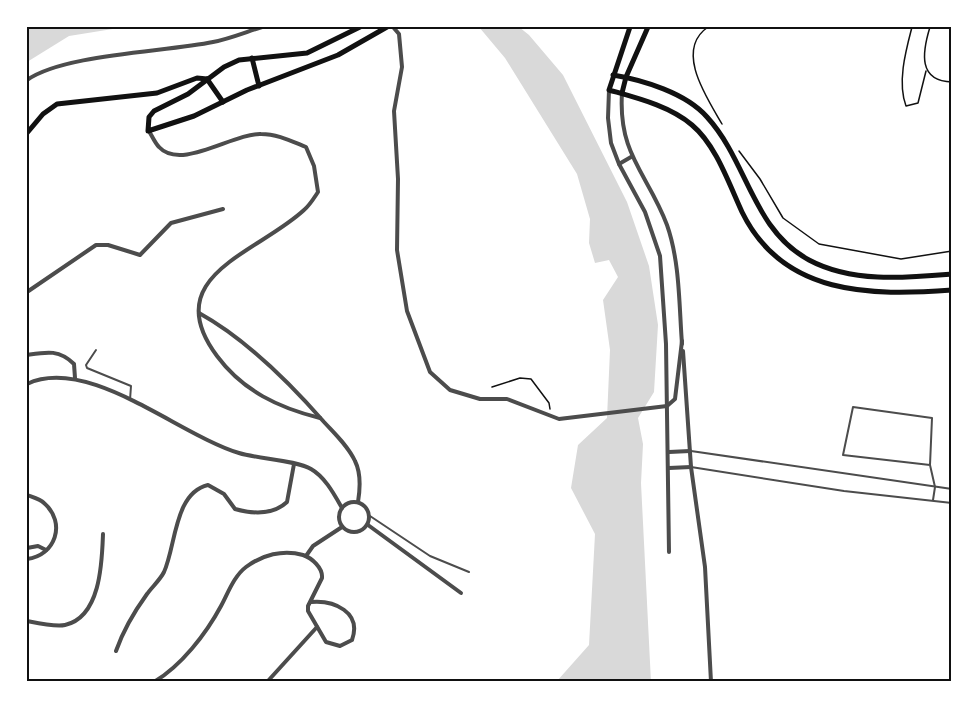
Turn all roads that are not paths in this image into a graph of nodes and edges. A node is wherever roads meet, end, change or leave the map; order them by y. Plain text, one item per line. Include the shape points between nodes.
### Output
1 (262, 27) edge
2 (360, 27) edge
3 (387, 27) edge
4 (393, 27) edge
5 (630, 27) edge
6 (648, 27) edge
7 (252, 58) junction
8 (613, 75) junction
9 (626, 77) junction
10 (207, 79) junction
11 (27, 80) edge
12 (259, 86) junction
13 (609, 90) junction
14 (622, 93) junction
15 (223, 102) junction
16 (148, 130) junction
17 (27, 134) edge
18 (631, 157) junction
19 (619, 164) junction
20 (223, 209) dead end
21 (952, 274) edge
22 (952, 290) edge
23 (27, 292) edge
24 (198, 313) junction
25 (682, 341) junction
26 (96, 350) dead end
27 (27, 355) edge
28 (75, 378) junction
29 (27, 384) edge
30 (130, 400) junction
31 (667, 406) junction
32 (320, 418) junction
33 (690, 451) junction
34 (669, 452) junction
35 (294, 464) junction
36 (930, 465) junction
37 (691, 467) junction
38 (669, 468) junction
39 (935, 487) junction
40 (952, 489) edge
41 (27, 495) edge
42 (933, 500) junction
43 (358, 502) junction
44 (952, 503) edge
45 (342, 507) junction
46 (370, 516) junction
47 (368, 525) junction
48 (342, 526) junction
49 (103, 534) dead end
50 (27, 548) edge
51 (46, 550) junction
52 (669, 552) dead end
53 (306, 556) junction
54 (27, 559) edge
55 (469, 572) dead end
56 (461, 593) dead end
57 (311, 602) junction
58 (27, 621) edge
59 (316, 627) junction
60 (116, 651) dead end
61 (154, 682) edge
62 (267, 682) edge
63 (711, 682) edge

1 - 11 street via 215,42 67,64 38,72
2 - 7 main road via 306,53
3 - 12 main road via 338,55
4 - 31 street via 399,34 402,67 394,111 397,250 407,311 430,372 450,390 480,399 507,399 559,419
5 - 8 main road
6 - 9 main road
7 - 10 main road via 224,67
7 - 12 main road
8 - 9 main road
8 - 13 main road
9 - 14 main road
9 - 21 main road via 671,94 707,116 762,216 780,238 809,260 873,278
10 - 15 main road
10 - 16 main road via 188,94 154,111
10 - 17 main road via 197,78 157,93 57,104
12 - 15 main road
13 - 14 main road
13 - 19 street via 611,143
14 - 18 street via 620,117
14 - 22 main road via 662,107 694,127 710,147 749,225 769,250 801,274 871,293
15 - 16 main road
16 - 24 street via 160,148 190,155 259,134 277,136 306,147 314,166 318,192 305,210 223,267 201,293
18 - 19 street
18 - 25 street via 667,224 672,242
19 - 31 street via 645,212 660,256
20 - 23 street via 171,223 140,255 96,245
24 - 32 street via 281,374
24 - 32 street via 202,336 231,375 273,403
25 - 31 street via 675,399
25 - 33 street
26 - 30 lane via 87,368 131,386
27 - 28 street via 53,352 65,356 74,364
28 - 29 street via 61,376
28 - 30 street
30 - 35 street via 209,442 239,453
31 - 34 street
32 - 43 street via 356,461
33 - 34 street
33 - 37 street
33 - 39 lane
34 - 38 street
35 - 45 street via 310,468
35 - 60 street via 287,502 273,511 235,510 224,494 208,485 190,496 170,544 164,571 134,612
36 - 36 lane via 932,418 853,407 843,455
36 - 39 lane
37 - 38 street
37 - 42 lane via 844,491
37 - 63 street via 705,567
38 - 52 street
39 - 40 lane
39 - 42 lane
41 - 51 street via 45,503 57,526 57,537
42 - 44 lane
43 - 45 street
43 - 46 street
45 - 48 street
46 - 47 street
46 - 55 lane via 430,556
47 - 48 street via 355,533
47 - 56 street
48 - 53 street via 313,546
49 - 58 street via 97,585 80,616 65,625
50 - 51 street via 38,546
51 - 54 street
53 - 57 street via 323,573
53 - 61 street via 289,552 270,555 245,568 202,635
57 - 59 street via 308,611
57 - 59 street via 327,602 343,609 351,615 355,633 346,644 332,645
59 - 62 street

